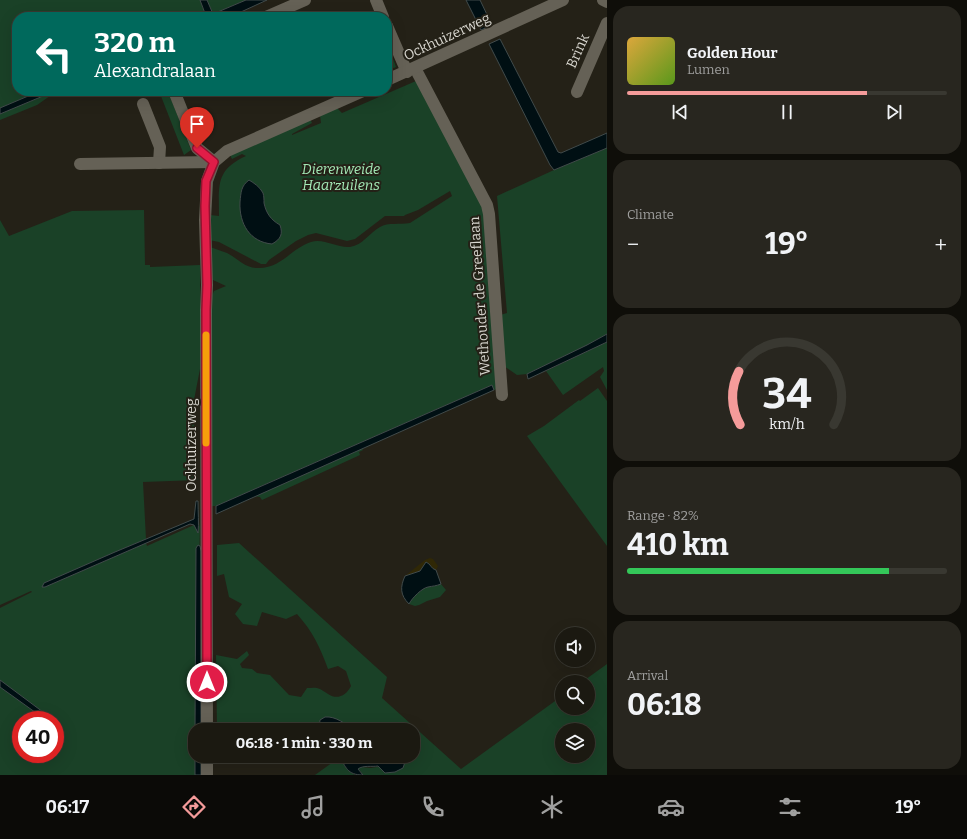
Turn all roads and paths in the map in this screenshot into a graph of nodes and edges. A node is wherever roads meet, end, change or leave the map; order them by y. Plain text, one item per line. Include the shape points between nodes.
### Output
1 (305, 0) edge
2 (376, 0) edge
3 (563, 0) edge
4 (603, 0) edge
5 (607, 2) edge
6 (277, 12) edge
7 (381, 12) edge
8 (607, 23) edge
9 (392, 35) edge
10 (411, 70) junction
11 (392, 78) edge
12 (577, 92) dead end
13 (176, 96) edge
14 (352, 96) edge
15 (143, 104) dead end
16 (214, 162) junction
17 (160, 163) junction
18 (80, 164) dead end
19 (502, 395) dead end
20 (207, 723) edge
21 (207, 763) edge
22 (207, 775) edge

1 - 6 street
2 - 7 street
3 - 10 street, Ockhuizerweg
4 - 5 street
8 - 12 street, Brink
9 - 10 street, Wethouder de Greeflaan
10 - 11 street, Ockhuizerweg
10 - 19 street, Wethouder de Greeflaan via 487,205
13 - 16 street via 197,148
14 - 16 street via 228,151
15 - 17 street via 160,147
16 - 17 street
16 - 20 street, Ockhuizerweg via 206,181 205,206
17 - 18 street
21 - 22 street

